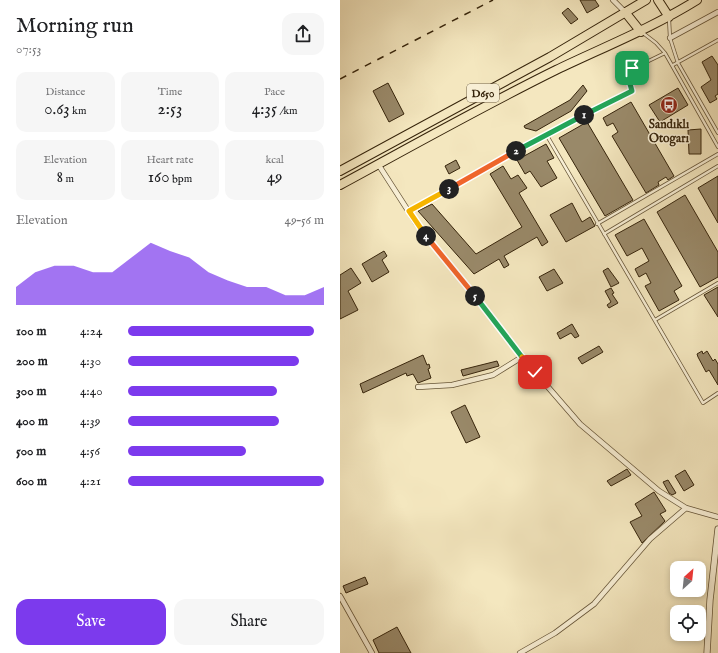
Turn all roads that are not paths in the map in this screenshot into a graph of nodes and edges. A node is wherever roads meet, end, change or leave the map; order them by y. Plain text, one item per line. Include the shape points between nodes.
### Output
1 (613, 0) edge
2 (646, 0) edge
3 (658, 0) edge
4 (697, 0) edge
5 (625, 12) junction
6 (718, 12) edge
7 (669, 17) junction
8 (641, 32) junction
9 (670, 38) junction
10 (718, 40) edge
11 (664, 53) junction
12 (678, 63) junction
13 (673, 65) junction
14 (718, 133) edge
15 (546, 134) junction
16 (718, 147) edge
17 (718, 154) edge
18 (378, 164) junction
19 (718, 166) edge
20 (340, 171) edge
21 (340, 185) edge
22 (409, 211) junction
23 (597, 224) junction
24 (604, 234) junction
25 (718, 283) edge
26 (655, 320) junction
27 (522, 357) junction
28 (418, 387) dead end
29 (718, 393) edge
30 (686, 508) junction
31 (718, 517) edge
32 (718, 529) edge
33 (340, 596) edge
34 (372, 653) edge
35 (520, 653) edge
36 (707, 653) edge

1 - 5 street
2 - 5 highway, D650
3 - 7 highway
4 - 7 highway, D650
5 - 8 highway
5 - 20 highway, D650 via 550,57
6 - 9 street
7 - 8 highway, D650
7 - 9 lane
8 - 11 lane
8 - 18 highway, D650 via 543,77
9 - 12 lane
10 - 12 lane
11 - 13 lane
11 - 15 lane via 632,68 628,77 632,91
12 - 13 lane
12 - 14 lane
13 - 16 lane
15 - 22 lane
15 - 23 lane
17 - 23 lane
18 - 21 highway, D650
18 - 22 street
19 - 24 lane
22 - 27 street
23 - 24 lane
24 - 26 lane
25 - 26 lane
26 - 29 lane via 703,403
27 - 28 street via 493,375 452,385
27 - 30 street via 580,424 659,491
30 - 31 street
30 - 35 street via 650,539 594,604 555,633
32 - 36 street
33 - 34 street

